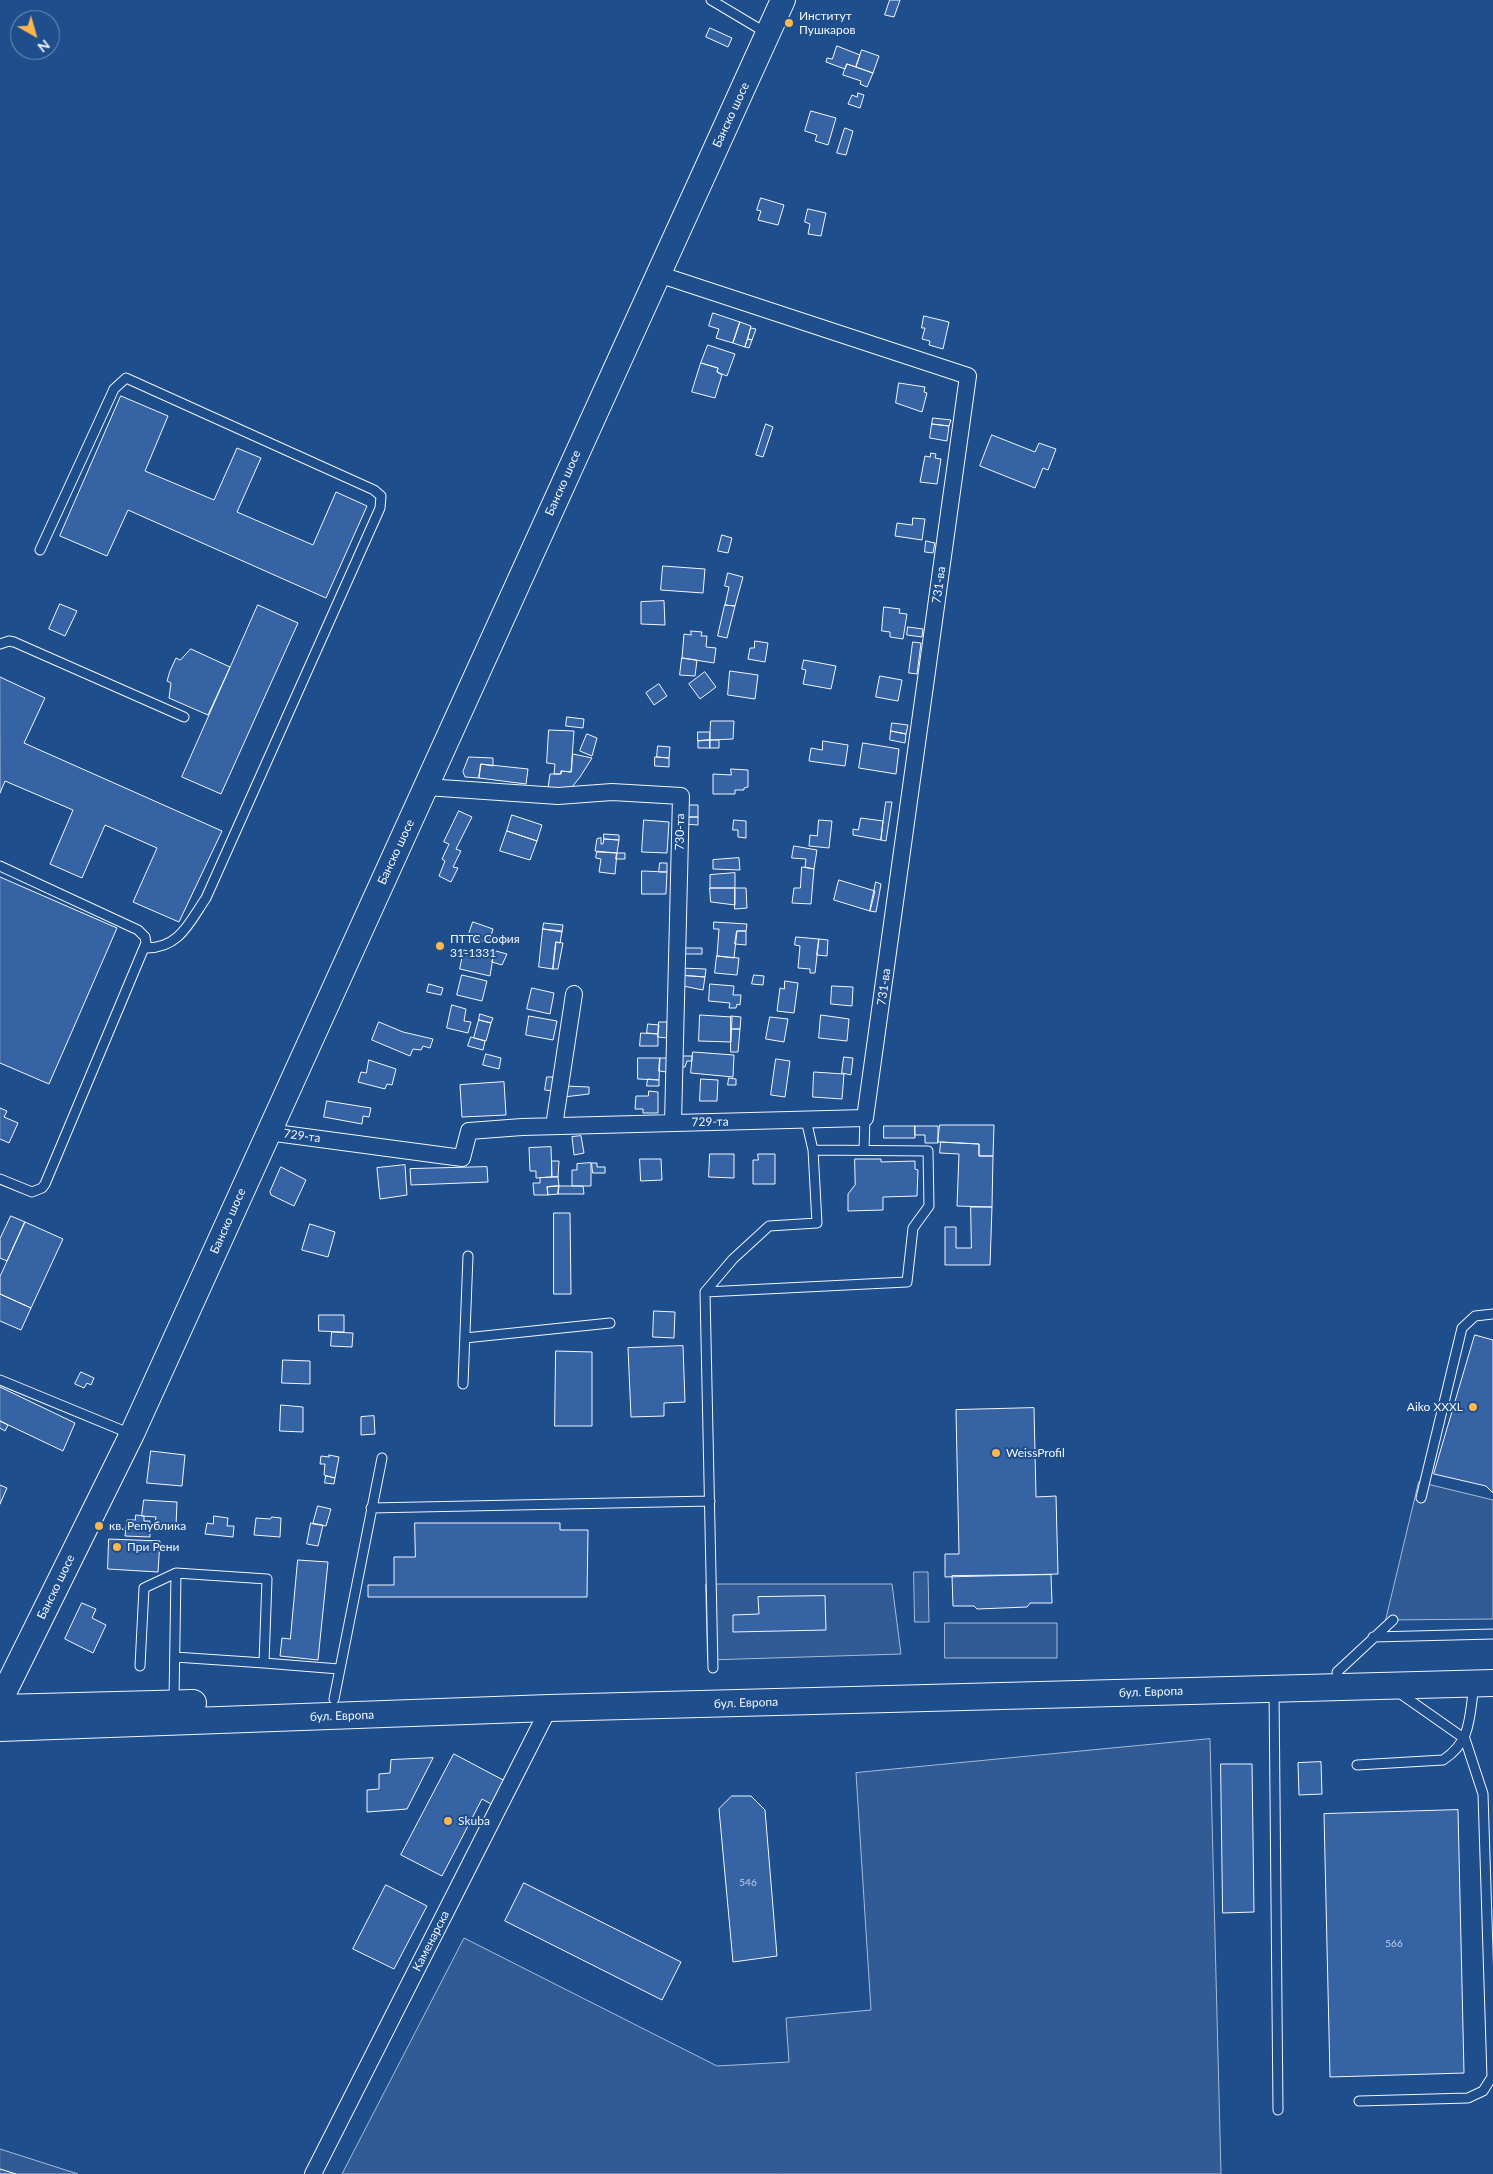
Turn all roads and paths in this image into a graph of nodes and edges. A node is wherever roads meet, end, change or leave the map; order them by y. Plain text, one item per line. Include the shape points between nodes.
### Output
1 (711, 0) edge
2 (784, 0) edge
3 (725, 3) edge
4 (768, 34) junction
5 (658, 274) junction
6 (40, 550) dead end
7 (0, 644) edge
8 (184, 717) dead end
9 (426, 788) junction
10 (0, 866) edge
11 (145, 948) junction
12 (574, 994) dead end
13 (865, 1118) junction
14 (806, 1120) junction
15 (674, 1123) junction
16 (554, 1126) junction
17 (268, 1132) junction
18 (813, 1150) junction
19 (864, 1150) junction
20 (0, 1179) edge
21 (468, 1256) dead end
22 (705, 1292) junction
23 (1493, 1314) edge
24 (610, 1323) dead end
25 (465, 1338) junction
26 (0, 1380) edge
27 (463, 1384) dead end
28 (132, 1434) junction
29 (382, 1458) dead end
30 (1421, 1498) dead end
31 (710, 1501) junction
32 (371, 1508) junction
33 (176, 1574) junction
34 (1393, 1620) dead end
35 (1493, 1634) edge
36 (1373, 1637) junction
37 (175, 1657) junction
38 (264, 1663) junction
39 (140, 1666) dead end
40 (713, 1668) dead end
41 (340, 1669) junction
42 (1337, 1672) junction
43 (1487, 1678) edge
44 (1388, 1685) junction
45 (1274, 1688) junction
46 (334, 1700) junction
47 (0, 1701) edge
48 (174, 1704) junction
49 (0, 1708) edge
50 (549, 1708) junction
51 (0, 1728) edge
52 (1465, 1739) junction
53 (1357, 1765) dead end
54 (1359, 2100) dead end
55 (1278, 2110) dead end
56 (313, 2174) edge

1 - 3 lane
2 - 4 street, Банско шосе
3 - 4 lane
4 - 5 street, Банско шосе
5 - 9 street, Банско шосе
5 - 13 street, 731-ва via 968,376
6 - 11 lane via 114,389 126,378 374,490 381,496 380,508 206,898 182,934 157,948
7 - 8 lane via 14,642
9 - 15 street, 730-та via 558,796 612,792 681,796
9 - 17 street, Банско шосе
10 - 11 lane via 138,930 145,938
11 - 20 lane via 45,1184 32,1192
12 - 16 street
13 - 14 street, 729-та
13 - 19 lane
14 - 15 street, 729-та
14 - 18 lane
15 - 16 street, 729-та
16 - 17 street, 729-та via 469,1131 462,1158
17 - 28 street, Банско шосе
18 - 19 lane
18 - 22 lane via 817,1222 769,1226 733,1258
19 - 22 lane via 928,1151 928,1206 913,1228 907,1282
21 - 25 lane
22 - 31 lane
23 - 30 lane via 1475,1316 1462,1328
24 - 25 lane
25 - 27 lane
26 - 28 lane
28 - 47 street, Банско шосе
29 - 32 lane
31 - 32 lane
31 - 40 lane
32 - 41 lane
33 - 37 lane
33 - 38 lane via 266,1579
33 - 39 lane via 144,1588
34 - 36 lane
35 - 36 lane
36 - 42 lane
37 - 38 lane
37 - 48 lane
38 - 41 lane
41 - 46 lane
42 - 43 main road, бул. Европа
42 - 46 main road, бул. Европа
43 - 44 main road, бул. Европа
43 - 52 lane
44 - 45 main road, бул. Европа
44 - 52 lane
45 - 50 main road, бул. Европа
45 - 55 lane
46 - 48 main road, бул. Европа
48 - 49 main road, бул. Европа
50 - 51 main road, бул. Европа
50 - 56 street, Каменарска
52 - 53 lane via 1454,1753 1443,1760
52 - 54 lane via 1483,1794 1492,2077 1482,2091 1468,2098

